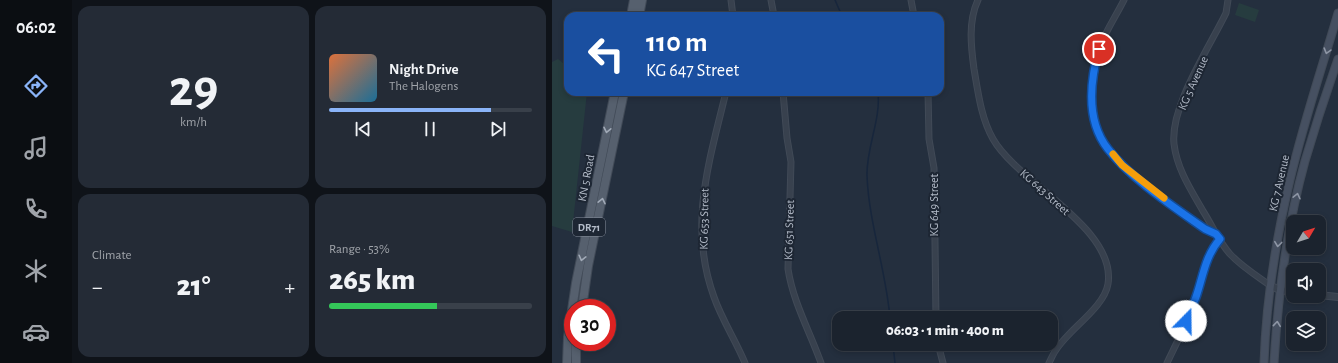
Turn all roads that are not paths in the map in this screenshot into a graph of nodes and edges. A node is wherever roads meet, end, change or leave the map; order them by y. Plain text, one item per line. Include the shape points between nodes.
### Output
1 (634, 0) edge
2 (642, 0) edge
3 (731, 0) edge
4 (771, 0) edge
5 (911, 0) edge
6 (978, 0) edge
7 (1124, 0) edge
8 (1228, 0) edge
9 (632, 12) edge
10 (640, 12) edge
11 (732, 12) edge
12 (773, 12) edge
13 (913, 12) edge
14 (1338, 13) edge
15 (1338, 59) edge
16 (614, 96) edge
17 (623, 96) edge
18 (725, 96) edge
19 (783, 96) edge
20 (928, 96) edge
21 (1216, 234) junction
22 (1220, 239) junction
23 (1271, 286) junction
24 (1280, 290) junction
25 (1286, 291) edge
26 (1326, 296) edge
27 (1338, 297) edge
28 (583, 299) edge
29 (936, 311) edge
30 (576, 351) edge
31 (940, 351) edge
32 (567, 363) edge
33 (576, 363) edge
34 (745, 363) edge
35 (820, 363) edge
36 (943, 363) edge
37 (1049, 363) edge
38 (1167, 363) edge
39 (1264, 363) edge
40 (1274, 363) edge

1 - 9 main road
2 - 10 main road
3 - 11 street
4 - 12 street
5 - 13 street
6 - 37 street, KG 643 Street via 970,34 971,48 983,115 993,139 1010,160 1087,231 1106,258 1108,283 1105,295 1056,349
7 - 21 street via 1105,35 1094,67 1091,92 1096,123 1107,148 1122,165 1190,219
8 - 21 street, KG 5 Avenue via 1226,13 1183,100 1174,137 1180,166
14 -> 23 main road, KG 7 Avenue via 1290,180
24 -> 15 main road, KG 7 Avenue via 1305,161
16 -> 32 main road, KN 5 Road / DR71 via 576,282
28 -> 17 main road, KN 5 Road / DR71
18 - 34 street, KG 653 Street via 704,186 702,240 714,298
19 - 35 street, KG 651 Street via 791,162 789,275 796,302
20 - 29 street, KG 649 Street via 929,139 934,168
21 - 22 street, KG 5 Avenue
22 - 23 street, KG 5 Avenue via 1230,254 1243,266
22 - 38 street via 1213,247 1206,263 1196,298
23 - 24 street
23 - 39 main road, KG 7 Avenue
24 - 25 street
40 -> 24 main road, KG 7 Avenue
26 - 27 street
30 - 33 main road
31 - 36 street

